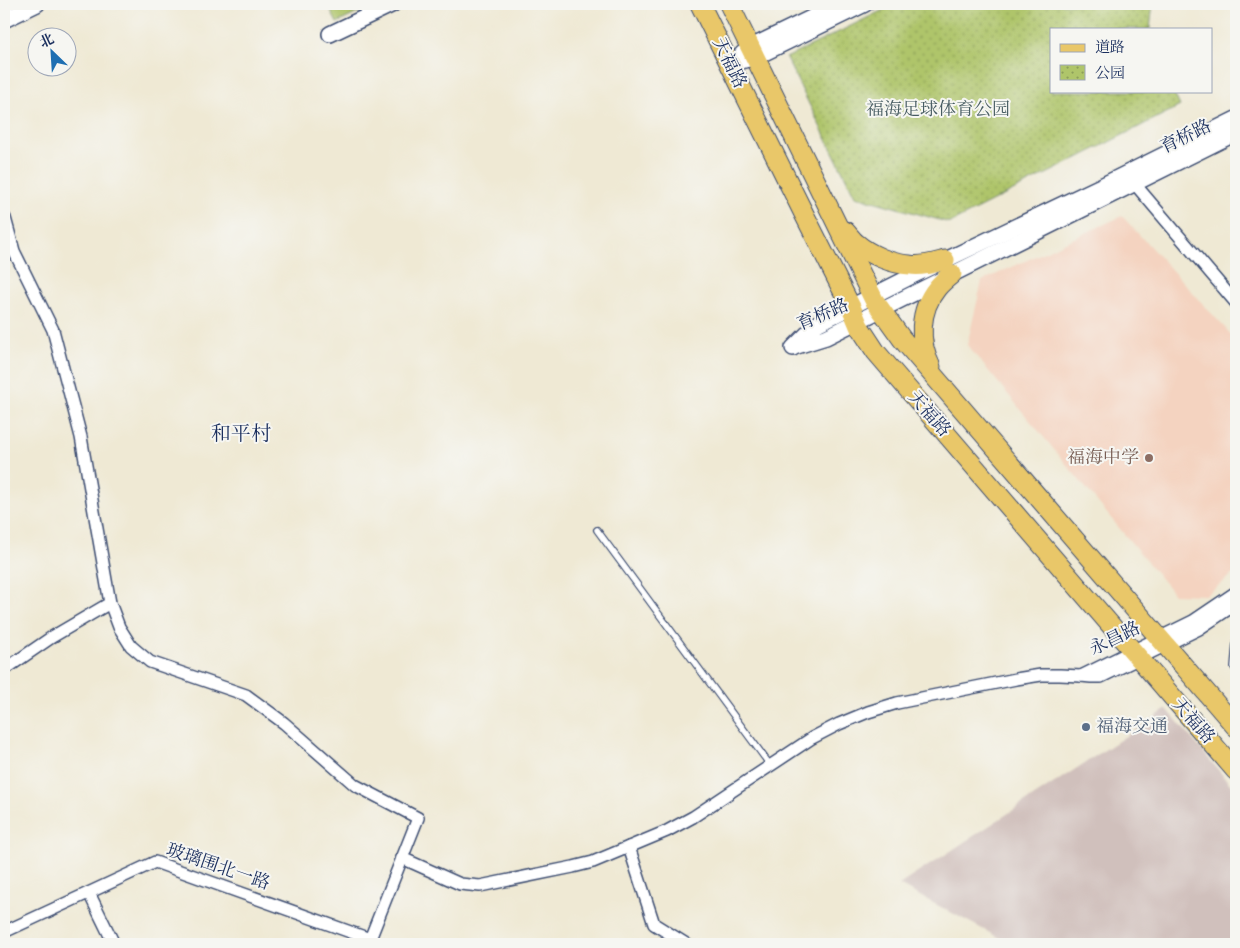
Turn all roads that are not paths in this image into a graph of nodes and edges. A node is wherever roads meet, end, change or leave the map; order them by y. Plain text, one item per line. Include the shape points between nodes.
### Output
1 (37, 4) edge
2 (393, 4) edge
3 (700, 4) edge
4 (729, 4) edge
5 (840, 4) edge
6 (865, 4) edge
7 (4, 20) edge
8 (330, 34) dead end
9 (753, 52) junction
10 (730, 64) junction
11 (1236, 119) edge
12 (1236, 133) edge
13 (1134, 183) junction
14 (832, 214) junction
15 (4, 217) edge
16 (949, 267) junction
17 (877, 303) junction
18 (1236, 304) edge
19 (854, 314) junction
20 (939, 382) junction
21 (597, 530) dead end
22 (1236, 592) edge
23 (110, 603) junction
24 (1236, 604) edge
25 (1162, 641) junction
26 (1236, 644) edge
27 (1136, 654) junction
28 (4, 670) edge
29 (1236, 670) edge
30 (1236, 727) edge
31 (771, 766) junction
32 (1236, 771) edge
33 (629, 847) junction
34 (402, 858) junction
35 (89, 894) junction
36 (4, 932) edge
37 (370, 942) edge
38 (114, 944) edge
39 (686, 944) edge

1 - 7 street
2 - 8 street
3 - 10 main road, 天福路
4 - 9 main road, 天福路
5 - 9 street
6 - 9 street
9 - 10 street
9 - 14 main road, 天福路
10 - 19 main road, 天福路
11 - 16 street, 育桥路
12 - 13 street, 育桥路
13 - 16 street, 育桥路
13 - 18 street
14 - 16 main road via 857,244 874,255 911,266
14 - 17 main road, 天福路
15 - 23 street via 14,251 53,330 81,437
16 - 17 street, 育桥路
16 - 20 main road via 929,300 922,330 929,363
17 - 19 street, 育桥路
17 - 20 main road, 天福路 via 902,339
19 - 27 main road, 天福路 via 876,352
20 - 25 main road, 天福路
21 - 31 lane
22 - 25 street, 永昌路
23 - 28 street
23 - 34 street via 131,646 150,662 246,696 284,723 355,785 418,818
24 - 25 street, 永昌路 via 1199,629
25 - 27 street, 永昌路
25 - 30 main road, 天福路
26 - 29 lane
27 - 31 street, 永昌路 via 1081,676 1041,675 1016,679 868,712 812,738
27 - 32 main road, 天福路
31 - 33 street via 693,817
33 - 34 street via 593,862 480,886 460,884
33 - 39 street via 654,924
34 - 37 street
35 - 36 street, 玻璃围北一路
35 - 37 street, 玻璃围北一路 via 155,862
35 - 38 street

